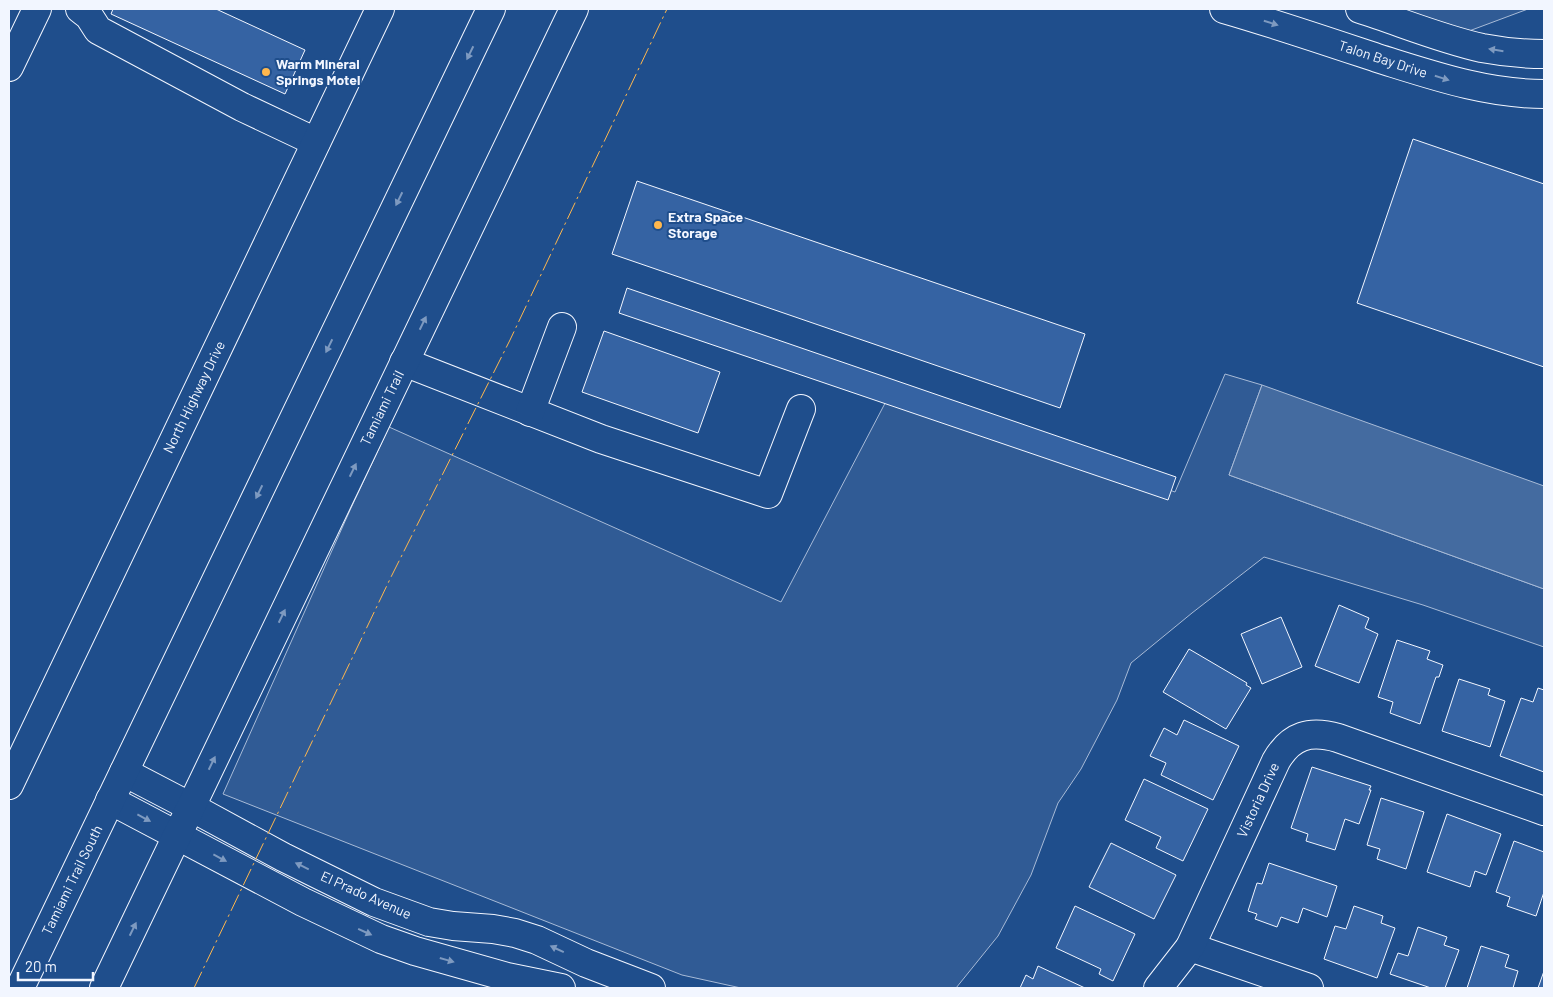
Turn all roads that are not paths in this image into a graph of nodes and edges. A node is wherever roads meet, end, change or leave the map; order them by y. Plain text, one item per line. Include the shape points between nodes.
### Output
1 (37, 9) edge
2 (380, 9) edge
3 (491, 9) edge
4 (574, 9) edge
5 (1224, 9) edge
6 (1360, 9) edge
7 (87, 11) edge
8 (1544, 54) edge
9 (9, 66) edge
10 (1544, 94) edge
11 (316, 142) junction
12 (562, 327) dead end
13 (404, 362) junction
14 (801, 409) dead end
15 (530, 412) junction
16 (124, 772) junction
17 (9, 785) edge
18 (110, 800) junction
19 (191, 807) junction
20 (1544, 811) edge
21 (177, 836) junction
22 (410, 916) junction
23 (400, 946) junction
24 (1190, 947) junction
25 (586, 962) junction
26 (20, 988) edge
27 (104, 988) edge
28 (561, 988) edge
29 (574, 988) edge
30 (651, 988) edge
31 (1158, 988) edge
32 (1309, 988) edge

1 - 9 street
2 - 11 street, North Highway Drive
3 -> 16 street
13 -> 4 street, Tamiami Trail
5 -> 10 street, Talon Bay Drive via 1446,80 1486,89
8 -> 6 street via 1514,53 1476,46
7 - 11 street via 98,30 242,107
11 - 17 street, North Highway Drive
12 - 15 street
13 - 15 street
19 -> 13 street, Tamiami Trail
14 - 15 street via 768,494
16 - 18 street, Tamiami Trail South
16 - 19 street, El Prado Avenue
18 -> 21 street
18 - 26 street, Tamiami Trail South
19 - 21 street
22 -> 19 street, El Prado Avenue via 374,902
20 - 24 street, Vistoria Drive via 1338,738 1316,734 1302,736 1285,748 1276,761
21 -> 23 street via 345,923
27 -> 21 street
22 - 23 street
25 -> 22 street, El Prado Avenue via 515,933 453,926
23 -> 28 street via 507,977
24 - 31 street, Vistoria Drive
24 - 32 street
25 - 29 street
25 - 30 street, El Prado Avenue

